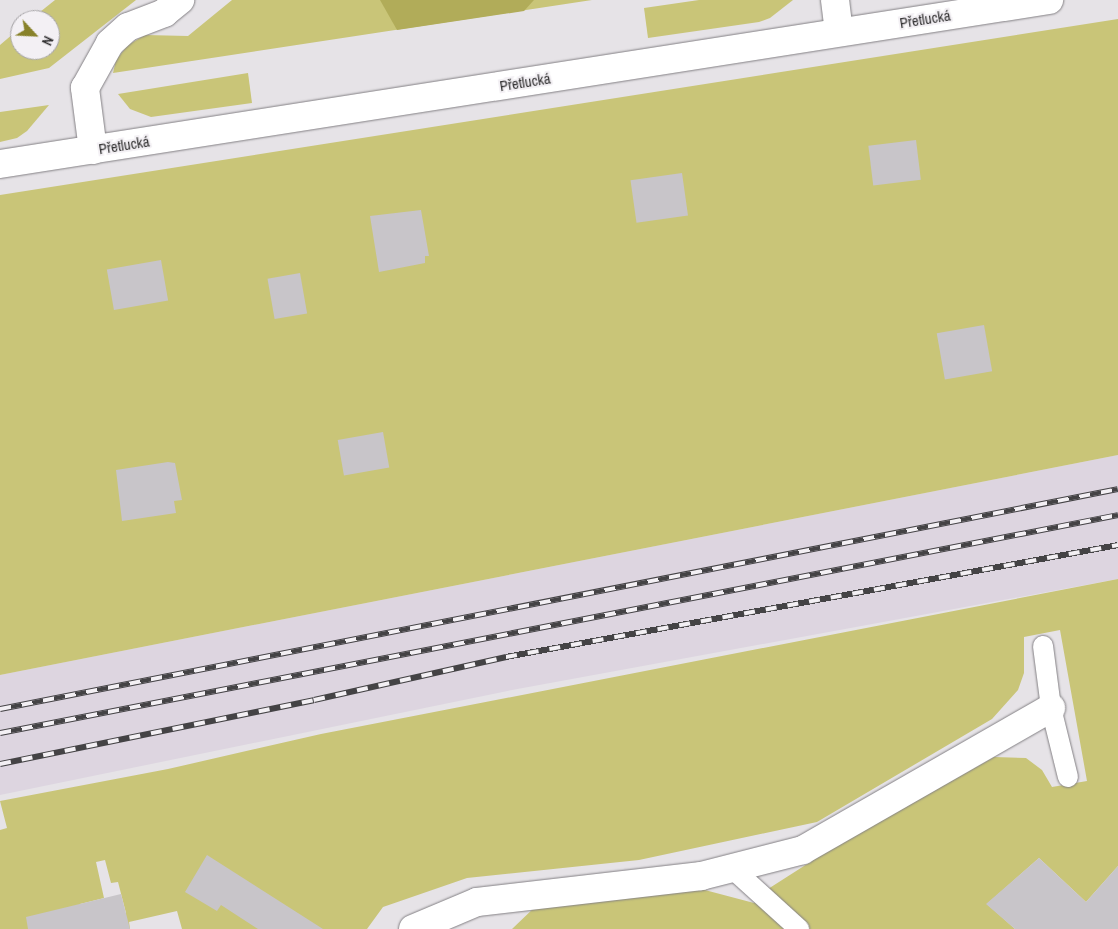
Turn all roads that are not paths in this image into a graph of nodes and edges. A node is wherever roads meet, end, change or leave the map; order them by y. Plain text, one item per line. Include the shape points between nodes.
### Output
1 (180, 0) edge
2 (835, 0) edge
3 (1049, 0) edge
4 (839, 32) junction
5 (93, 150) junction
6 (0, 164) edge
7 (1043, 646) dead end
8 (1051, 708) junction
9 (1068, 777) dead end
10 (734, 870) junction
11 (413, 929) edge
12 (799, 929) edge

1 - 5 street via 164,13 128,27 110,43 85,88
2 - 4 street
3 - 4 street, Přetlucká
4 - 5 street, Přetlucká
5 - 6 street, Přetlucká
7 - 8 lane
8 - 9 lane
8 - 10 street via 820,842
10 - 11 street via 477,902
10 - 12 lane

